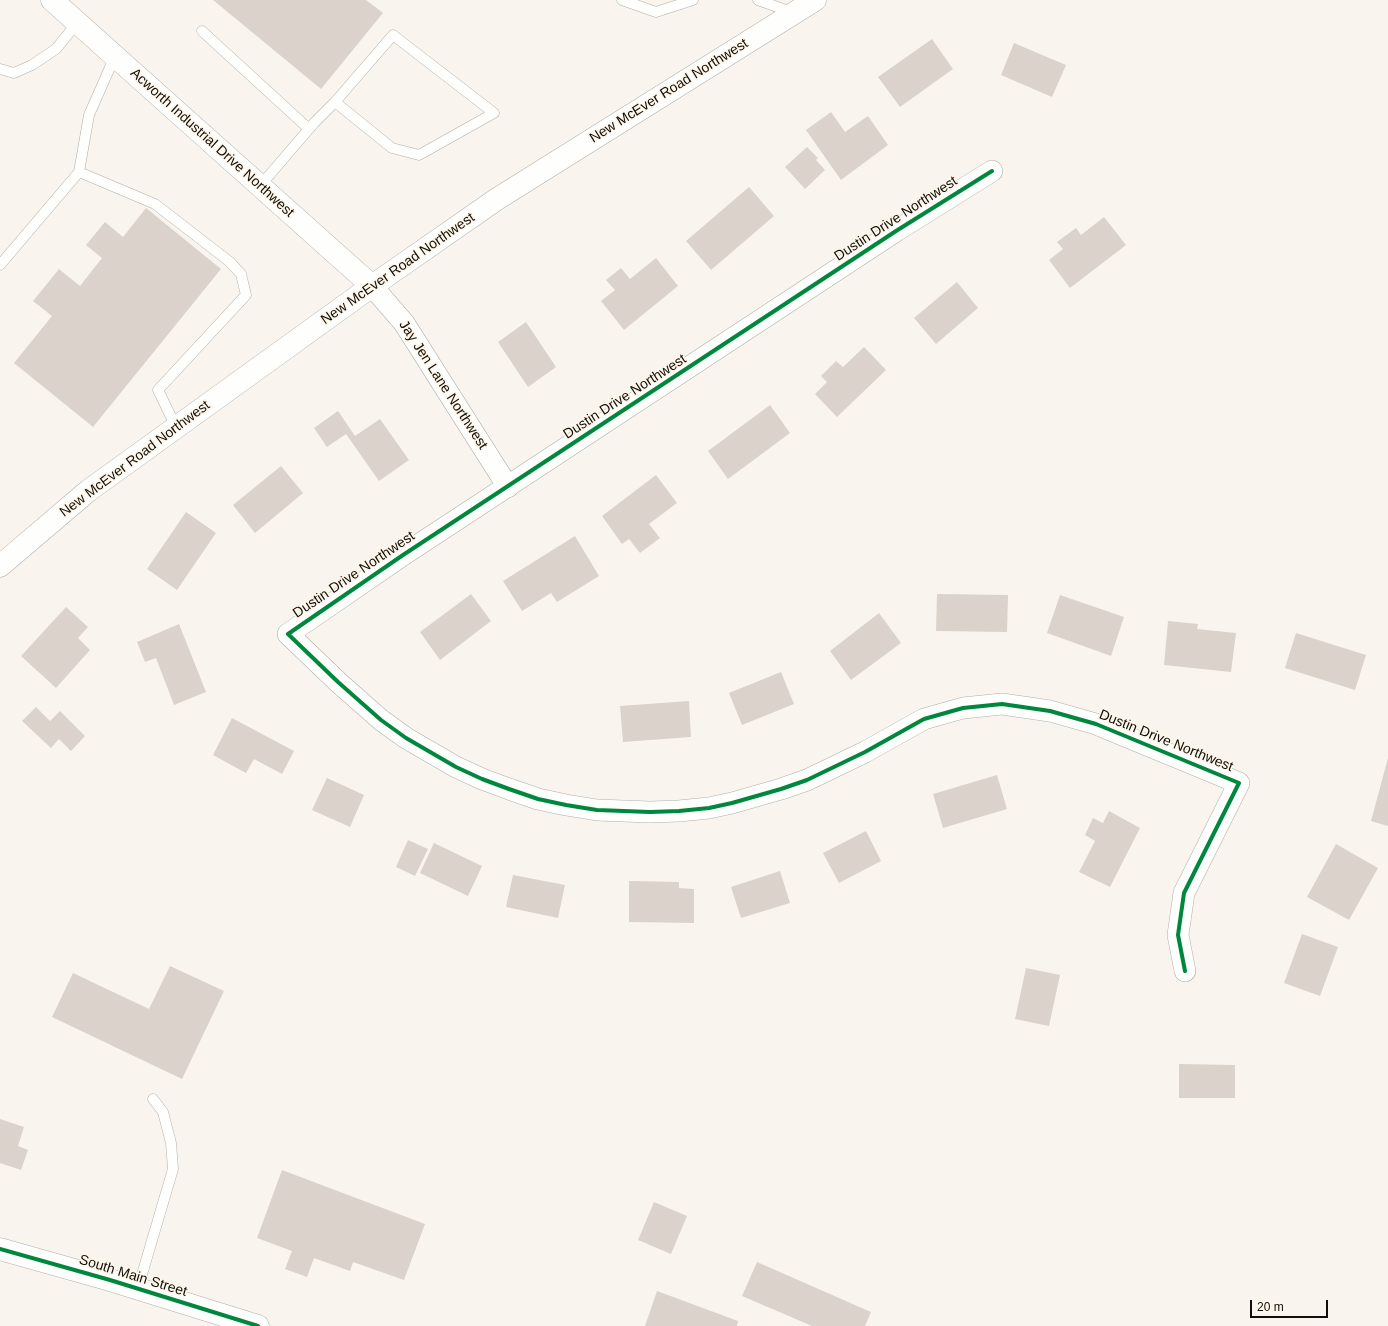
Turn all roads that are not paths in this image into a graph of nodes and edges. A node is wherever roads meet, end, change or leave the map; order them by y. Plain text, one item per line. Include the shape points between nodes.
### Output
1 (52, 0) edge
2 (622, 0) edge
3 (693, 0) edge
4 (758, 0) edge
5 (815, 0) edge
6 (794, 13) junction
7 (77, 23) junction
8 (202, 31) dead end
9 (115, 56) junction
10 (0, 69) edge
11 (335, 102) junction
12 (309, 129) junction
13 (992, 171) dead end
14 (79, 172) junction
15 (260, 186) junction
16 (0, 265) edge
17 (372, 286) junction
18 (176, 427) junction
19 (508, 487) junction
20 (0, 566) edge
21 (1186, 971) dead end
22 (153, 1099) dead end
23 (0, 1249) edge
24 (138, 1288) junction
25 (258, 1326) edge

1 - 7 street, Acworth Industrial Drive Northwest
2 - 3 lane via 656,12
4 - 6 lane
5 - 6 street, New McEver Road Northwest
6 - 17 street, New McEver Road Northwest via 497,199
7 - 9 street, Acworth Industrial Drive Northwest
7 - 10 lane via 56,48 32,65 14,73
8 - 12 lane
9 - 14 lane via 89,115
9 - 15 street, Acworth Industrial Drive Northwest
11 - 11 lane via 392,148 419,155 494,113 393,35
11 - 12 lane
12 - 15 lane
13 - 19 street, Dustin Drive Northwest
14 - 16 lane
14 - 18 lane via 155,204 230,262 241,274 246,295 158,390
15 - 17 street, Acworth Industrial Drive Northwest
17 - 18 street, New McEver Road Northwest
17 - 19 street, Jay Jen Lane Northwest via 404,323
18 - 20 street, New McEver Road Northwest via 88,491
19 - 21 street, Dustin Drive Northwest via 288,634 381,720 430,753 509,790 597,810 679,811 709,808 757,797 807,780 924,719 963,708 1002,704 1050,711 1096,724 1239,783 1184,893 1178,936
22 - 24 lane via 163,1112 171,1142 174,1169
23 - 24 street, South Main Street
24 - 25 street, South Main Street

